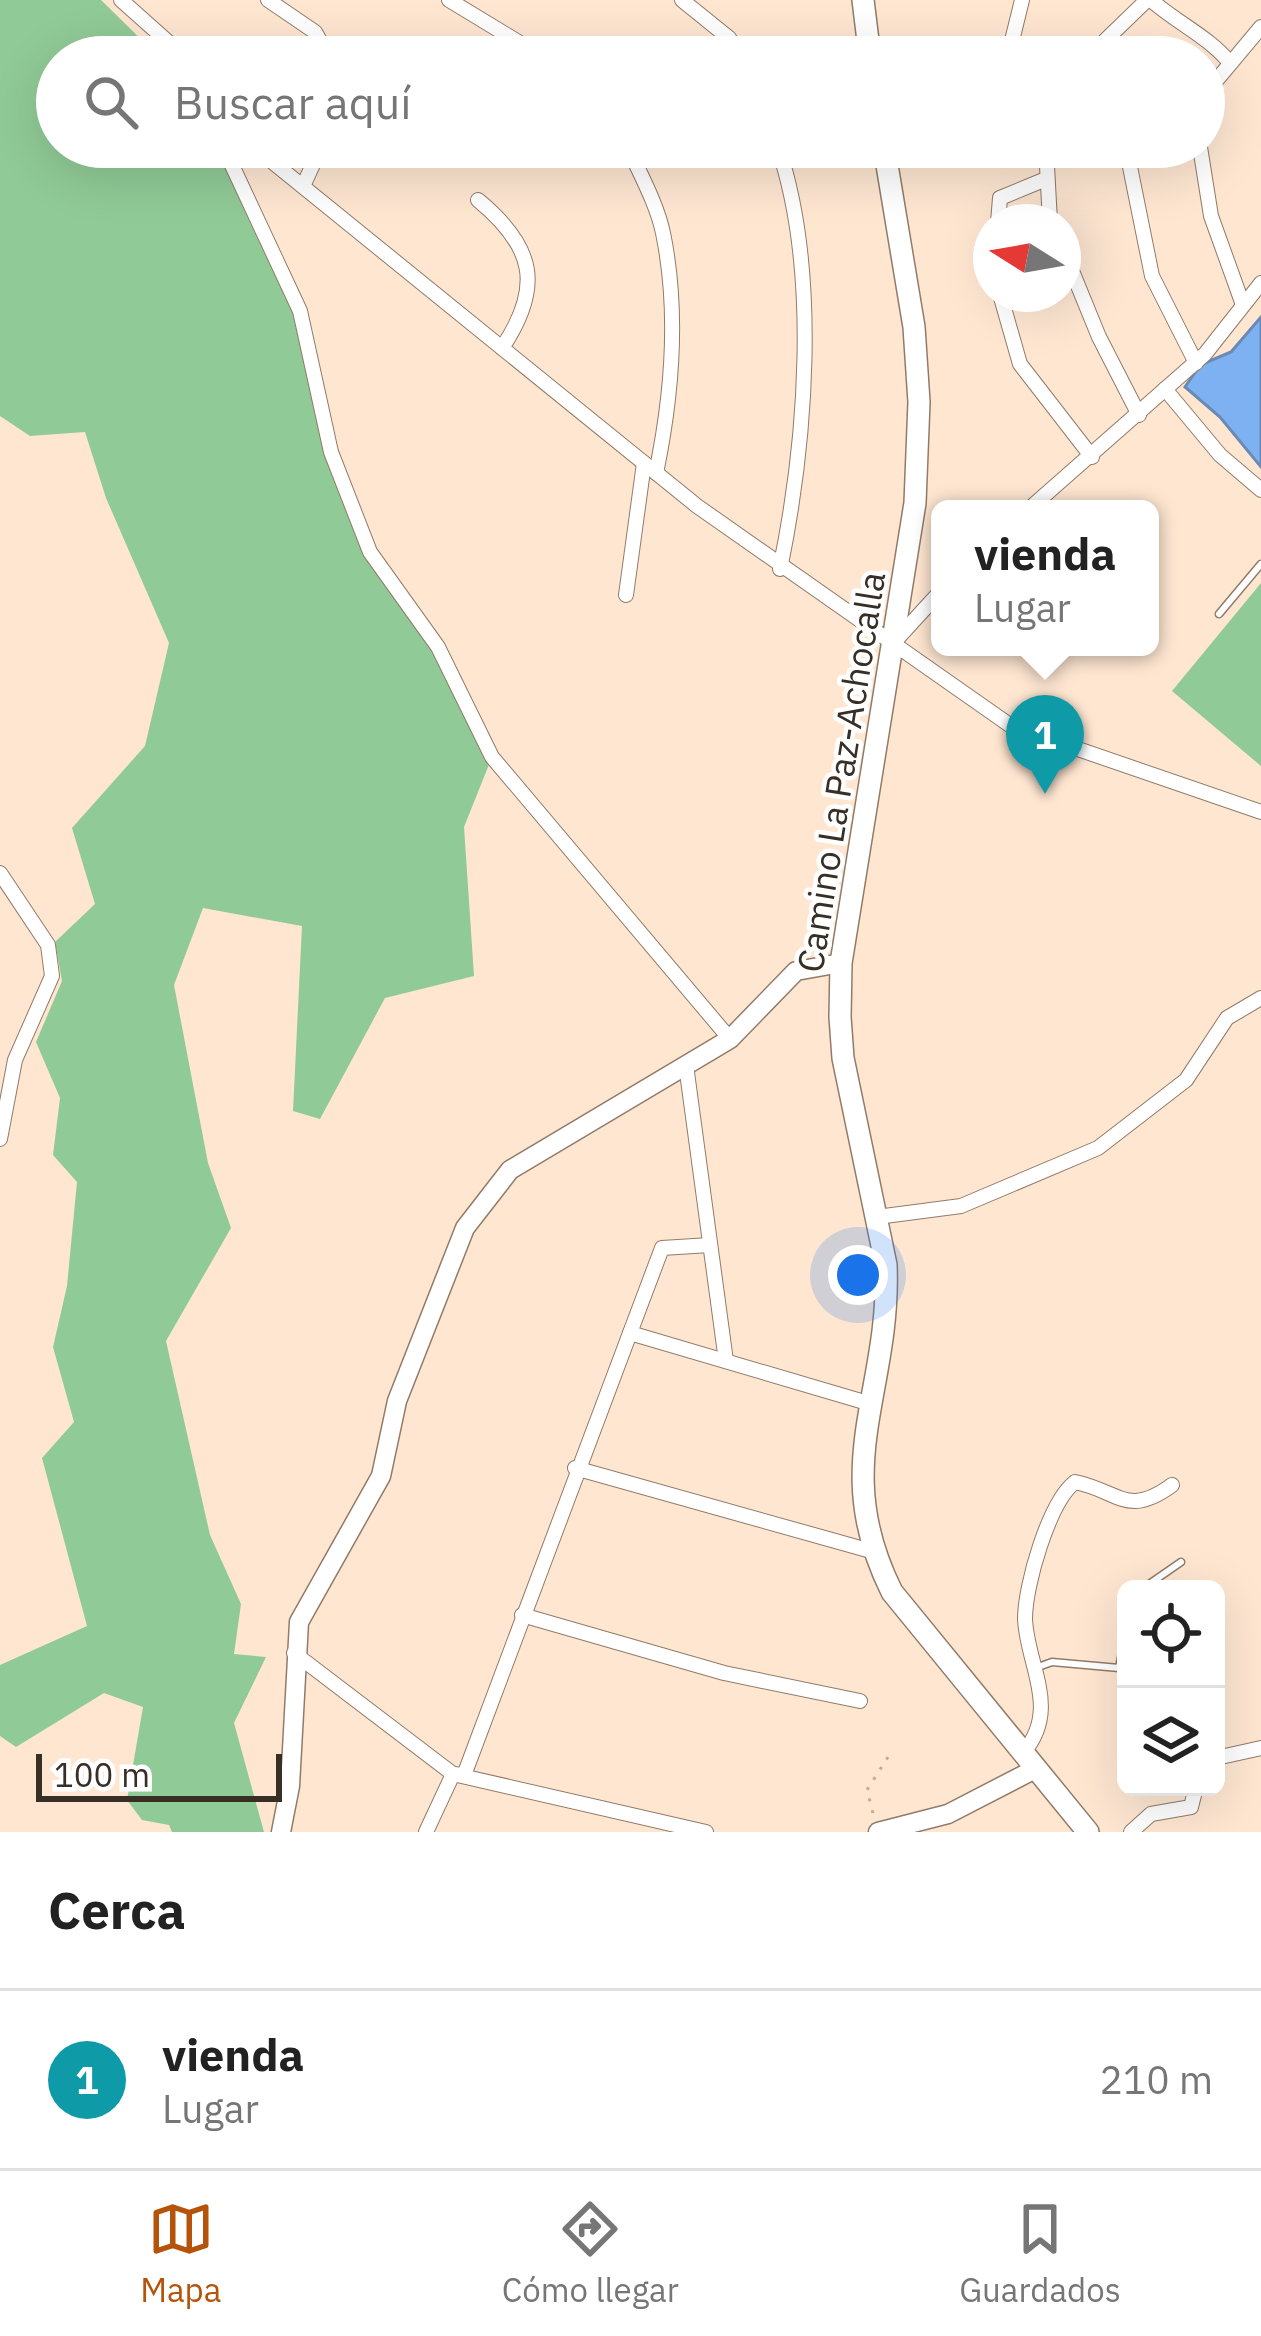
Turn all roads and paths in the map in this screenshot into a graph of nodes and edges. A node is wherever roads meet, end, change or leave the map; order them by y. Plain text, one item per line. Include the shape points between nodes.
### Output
1 (121, 0) edge
2 (268, 0) edge
3 (449, 0) edge
4 (682, 0) edge
5 (863, 0) edge
6 (1022, 0) edge
7 (1149, 0) edge
8 (1261, 27) edge
9 (161, 36) edge
10 (317, 36) edge
11 (508, 36) edge
12 (727, 36) edge
13 (867, 36) edge
14 (1013, 36) edge
15 (1110, 36) edge
16 (1198, 36) edge
17 (1225, 56) edge
18 (1231, 63) junction
19 (1225, 73) edge
20 (233, 168) edge
21 (282, 168) edge
22 (312, 168) edge
23 (637, 168) edge
24 (782, 168) edge
25 (888, 168) edge
26 (1046, 168) edge
27 (1130, 168) edge
28 (1203, 168) edge
29 (1046, 179) junction
30 (304, 184) junction
31 (478, 200) dead end
32 (1000, 204) edge
33 (1048, 204) edge
34 (1261, 283) edge
35 (1081, 288) edge
36 (1244, 305) junction
37 (1005, 312) edge
38 (502, 348) junction
39 (1196, 363) junction
40 (1165, 389) junction
41 (1139, 415) junction
42 (1092, 458) junction
43 (650, 468) junction
44 (1261, 490) edge
45 (1040, 500) edge
46 (1261, 564) edge
47 (780, 569) junction
48 (626, 595) dead end
49 (931, 602) edge
50 (1219, 614) dead end
51 (893, 644) junction
52 (1261, 812) edge
53 (0, 873) edge
54 (842, 963) junction
55 (1261, 998) edge
56 (730, 1039) junction
57 (686, 1065) junction
58 (0, 1139) edge
59 (877, 1217) junction
60 (710, 1245) junction
61 (630, 1333) junction
62 (726, 1361) junction
63 (871, 1404) junction
64 (575, 1468) junction
65 (1172, 1485) dead end
66 (871, 1551) junction
67 (1181, 1562) dead end
68 (1155, 1580) edge
69 (522, 1615) junction
70 (294, 1653) junction
71 (1039, 1666) junction
72 (1117, 1668) edge
73 (860, 1701) dead end
74 (1261, 1748) edge
75 (1225, 1756) edge
76 (888, 1757) dead end
77 (1030, 1760) junction
78 (453, 1774) junction
79 (1194, 1796) edge
80 (281, 1832) edge
81 (426, 1832) edge
82 (706, 1832) edge
83 (879, 1832) edge
84 (1088, 1832) edge
85 (1131, 1832) edge

1 - 9 street
2 - 10 street
3 - 11 street
4 - 12 street
5 - 13 main road
6 - 14 street
7 - 15 street
7 - 16 street
8 - 18 street
17 - 18 street
18 - 19 street
20 - 56 street via 300,310 331,452 370,552 438,647 492,757
21 - 30 street
22 - 30 street
23 - 43 street via 663,231 670,317 669,408
24 - 47 street via 805,359 798,480
25 - 51 main road, Camino La Paz-Achocalla via 920,401 915,503
26 - 29 street
27 - 39 street via 1152,276
28 - 36 street via 1211,217
29 - 32 street
29 - 33 street
30 - 38 street
31 - 38 street via 520,247 530,279 525,313
34 - 36 street
35 - 41 street
36 - 39 street
37 - 42 street via 1020,364
38 - 43 street
39 - 40 street
40 - 41 street
40 - 44 street
41 - 42 street
42 - 45 street
43 - 47 street
43 - 48 street
46 - 50 lane
47 - 51 street
49 - 51 street
51 - 52 street via 1011,726
51 - 54 main road, Camino La Paz-Achocalla
53 - 58 street via 48,945 52,976 15,1060
54 - 56 main road via 796,971
54 - 59 main road, Camino La Paz-Achocalla via 843,1058
55 - 59 street via 1227,1018 1186,1080 1098,1148 961,1206
56 - 57 main road
57 - 60 street
57 - 70 main road via 510,1171 465,1228 397,1401 381,1476 310,1597
59 - 63 main road, Camino La Paz-Achocalla via 887,1299
60 - 61 street via 662,1249
60 - 62 street
61 - 62 street
61 - 64 street
62 - 63 street
63 - 66 main road, Camino La Paz-Achocalla via 861,1463
64 - 66 street
64 - 69 street
65 - 71 street via 1140,1502 1075,1482 1054,1503 1026,1610
66 - 77 main road, Camino La Paz-Achocalla via 892,1592
67 - 68 lane
69 - 73 street via 724,1673
69 - 78 street via 464,1775
70 - 78 street
70 - 80 main road
71 - 72 lane
71 - 77 street
74 - 75 street
76 - 83 path via 868,1790
77 - 83 main road via 949,1814
77 - 84 main road, Camino La Paz-Achocalla
78 - 81 street
78 - 82 street
79 - 85 street via 1191,1808 1151,1814

